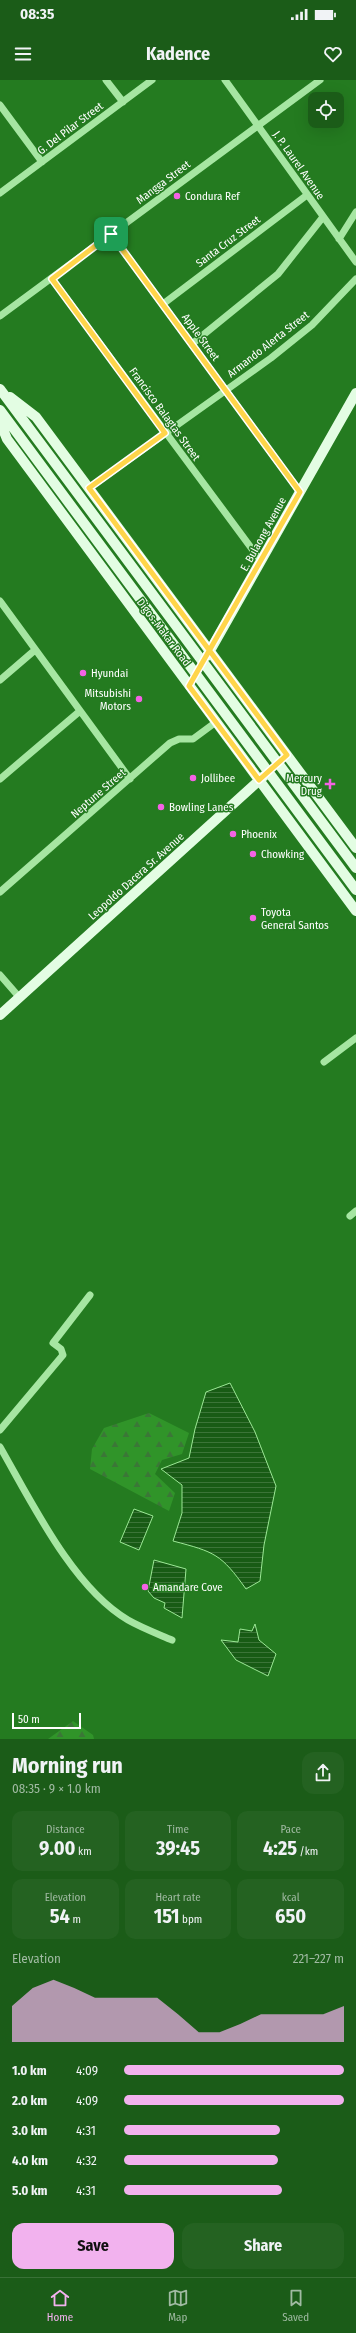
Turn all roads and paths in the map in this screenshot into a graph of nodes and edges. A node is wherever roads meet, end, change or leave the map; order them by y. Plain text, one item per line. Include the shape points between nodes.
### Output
1 (106, 80) edge
2 (152, 80) edge
3 (225, 80) edge
4 (320, 80) edge
5 (122, 102) junction
6 (0, 105) edge
7 (258, 126) junction
8 (42, 162) junction
9 (0, 193) edge
10 (307, 195) junction
11 (356, 212) edge
12 (323, 217) junction
13 (111, 234) junction
14 (339, 239) junction
15 (356, 262) edge
16 (52, 279) junction
17 (356, 279) edge
18 (163, 304) junction
19 (0, 316) edge
20 (192, 344) junction
21 (0, 389) edge
22 (226, 390) junction
23 (356, 393) edge
24 (0, 410) edge
25 (0, 422) edge
26 (165, 433) junction
27 (89, 488) junction
28 (300, 492) junction
29 (260, 561) junction
30 (0, 601) edge
31 (35, 650) junction
32 (210, 651) junction
33 (0, 680) edge
34 (189, 686) junction
35 (80, 711) junction
36 (216, 722) junction
37 (287, 755) junction
38 (0, 779) edge
39 (130, 780) junction
40 (259, 780) junction
41 (356, 848) edge
42 (356, 868) edge
43 (356, 890) edge
44 (0, 892) edge
45 (356, 911) edge
46 (0, 974) edge
47 (20, 998) junction
48 (0, 1015) edge
49 (356, 1038) edge
50 (324, 1062) dead end
51 (90, 1295) dead end
52 (0, 1430) edge
53 (0, 1447) edge
54 (172, 1640) dead end

1 - 5 street
2 - 5 street, G. Del Pilar Street
3 - 7 street, J. P. Laurel Avenue
4 - 7 street, Mangga Street
5 - 8 street, G. Del Pilar Street
6 - 8 street
7 - 10 street, J. P. Laurel Avenue
7 - 13 street, Mangga Street
8 - 9 street, G. Del Pilar Street
10 - 12 street, J. P. Laurel Avenue
10 - 18 street, Santa Cruz Street
11 - 14 street
12 - 14 street, J. P. Laurel Avenue
12 - 20 street via 278,274
13 - 16 street, Mangga Street
13 - 18 street, Apple Street
14 - 15 street, J. P. Laurel Avenue
16 - 19 street, Mangga Street
16 - 26 street, Francisco Balagtas Street
17 - 22 street, Armando Alerta Street via 312,325
18 - 20 street, Apple Street
20 - 22 street, Apple Street
21 - 27 main road, Digos-Makar Road via 36,417
21 - 42 main road, Digos-Makar Road
22 - 26 street, Armando Alerta Street
22 - 28 street, Apple Street
23 - 28 main road, E. Bulaong Avenue
24 - 43 main road, Digos-Makar Road
25 - 34 main road, Digos-Makar Road via 7,439
26 - 27 street, Armando Alerta Street
26 - 29 street, Francisco Balagtas Street
27 - 32 main road, Digos-Makar Road
28 - 29 main road, E. Bulaong Avenue
29 - 32 main road, E. Bulaong Avenue
30 - 31 street
31 - 33 street
31 - 35 street
32 - 34 main road, E. Bulaong Avenue
32 - 37 main road, Digos-Makar Road
34 - 36 main road, Digos-Makar Road
35 - 38 street
35 - 39 street
36 - 39 street, Neptune Street via 193,739 179,739 170,743
36 - 40 main road, Digos-Makar Road
37 - 40 main road, Leopoldo Dacera Sr. Avenue
37 - 41 main road, Digos-Makar Road
39 - 44 street, Neptune Street
40 - 45 main road, Digos-Makar Road
40 - 47 main road, Leopoldo Dacera Sr. Avenue
46 - 47 street
47 - 48 main road, Leopoldo Dacera Sr. Avenue
49 - 50 street
51 - 52 street via 53,1342 61,1349 63,1355
53 - 54 street via 63,1554 80,1575 102,1599 127,1619

